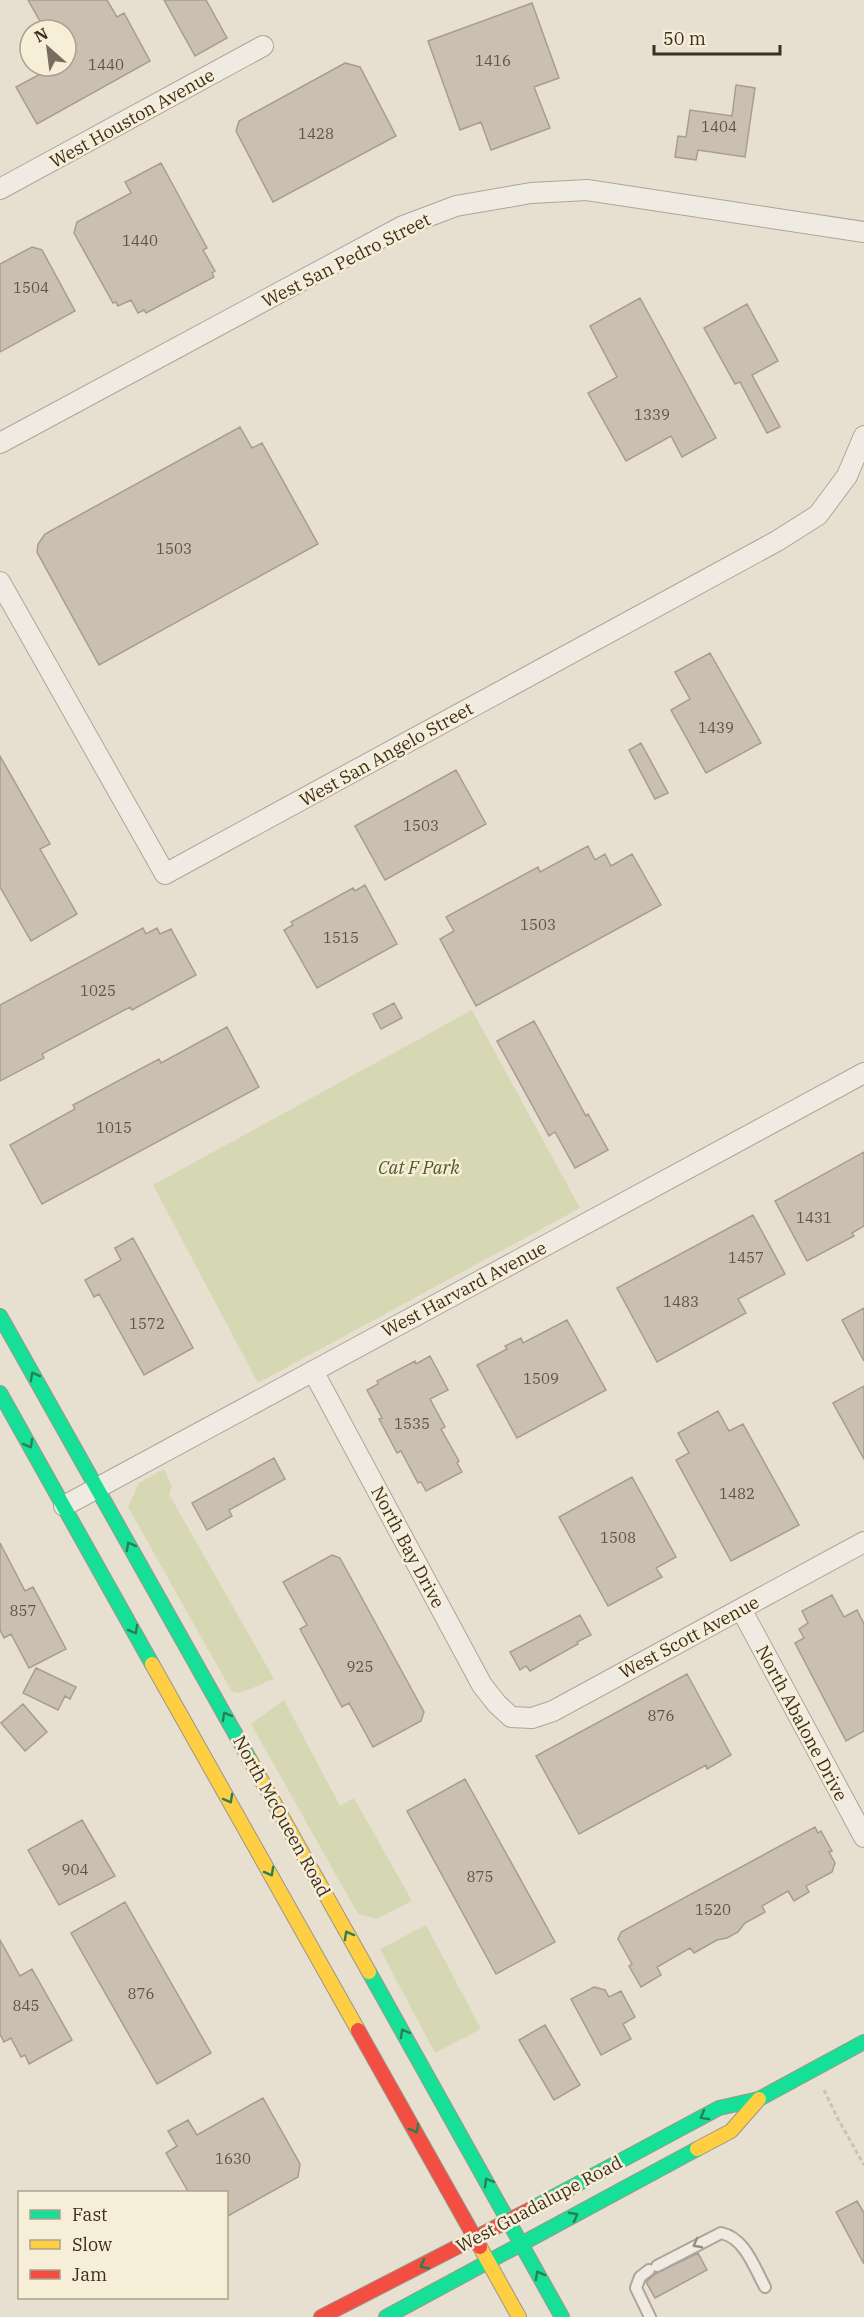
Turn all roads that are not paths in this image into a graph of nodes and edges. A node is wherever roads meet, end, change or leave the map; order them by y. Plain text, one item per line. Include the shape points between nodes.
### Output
1 (264, 46) dead end
2 (0, 189) edge
3 (864, 232) edge
4 (864, 436) edge
5 (0, 443) edge
6 (0, 582) edge
7 (864, 1072) edge
8 (0, 1316) edge
9 (313, 1371) junction
10 (0, 1393) edge
11 (97, 1488) junction
12 (64, 1506) junction
13 (864, 1542) edge
14 (741, 1609) junction
15 (511, 1717) joint
16 (864, 1836) edge
17 (864, 2042) edge
18 (759, 2099) junction
19 (509, 2220) junction
20 (477, 2238) junction
21 (523, 2245) junction
22 (489, 2262) junction
23 (765, 2287) dead end
24 (321, 2317) edge
25 (386, 2317) edge
26 (519, 2317) edge
27 (562, 2317) edge
28 (650, 2317) edge

1 - 2 street, West Houston Avenue
3 - 5 street, West San Pedro Street via 587,190 531,193 456,206 403,226
4 - 6 street, West San Angelo Street via 848,476 818,515 777,541 165,874
7 - 9 street, West Harvard Avenue
11 -> 8 main road, North McQueen Road
9 - 11 street, West Harvard Avenue
9 - 15 street, North Bay Drive via 482,1685
10 -> 12 main road, North McQueen Road
11 - 12 street, West Harvard Avenue
19 -> 11 main road, North McQueen Road via 270,1806
12 -> 20 main road, North McQueen Road via 245,1819
13 - 14 street, West Scott Avenue
14 - 15 street, West Scott Avenue via 553,1711 532,1718
14 - 16 street, North Abalone Drive
17 - 18 main road, West Guadalupe Road
18 -> 19 main road, West Guadalupe Road via 719,2108
21 -> 18 main road, West Guadalupe Road via 731,2131
19 - 20 main road, West Guadalupe Road
19 - 21 main road, North McQueen Road
20 - 22 main road, North McQueen Road
20 -> 24 main road, West Guadalupe Road
21 - 22 main road, West Guadalupe Road
27 -> 21 main road, North McQueen Road
22 - 25 main road, West Guadalupe Road
22 - 26 main road, North McQueen Road
23 -> 28 lane via 743,2247 733,2235 721,2232 640,2277 636,2288

